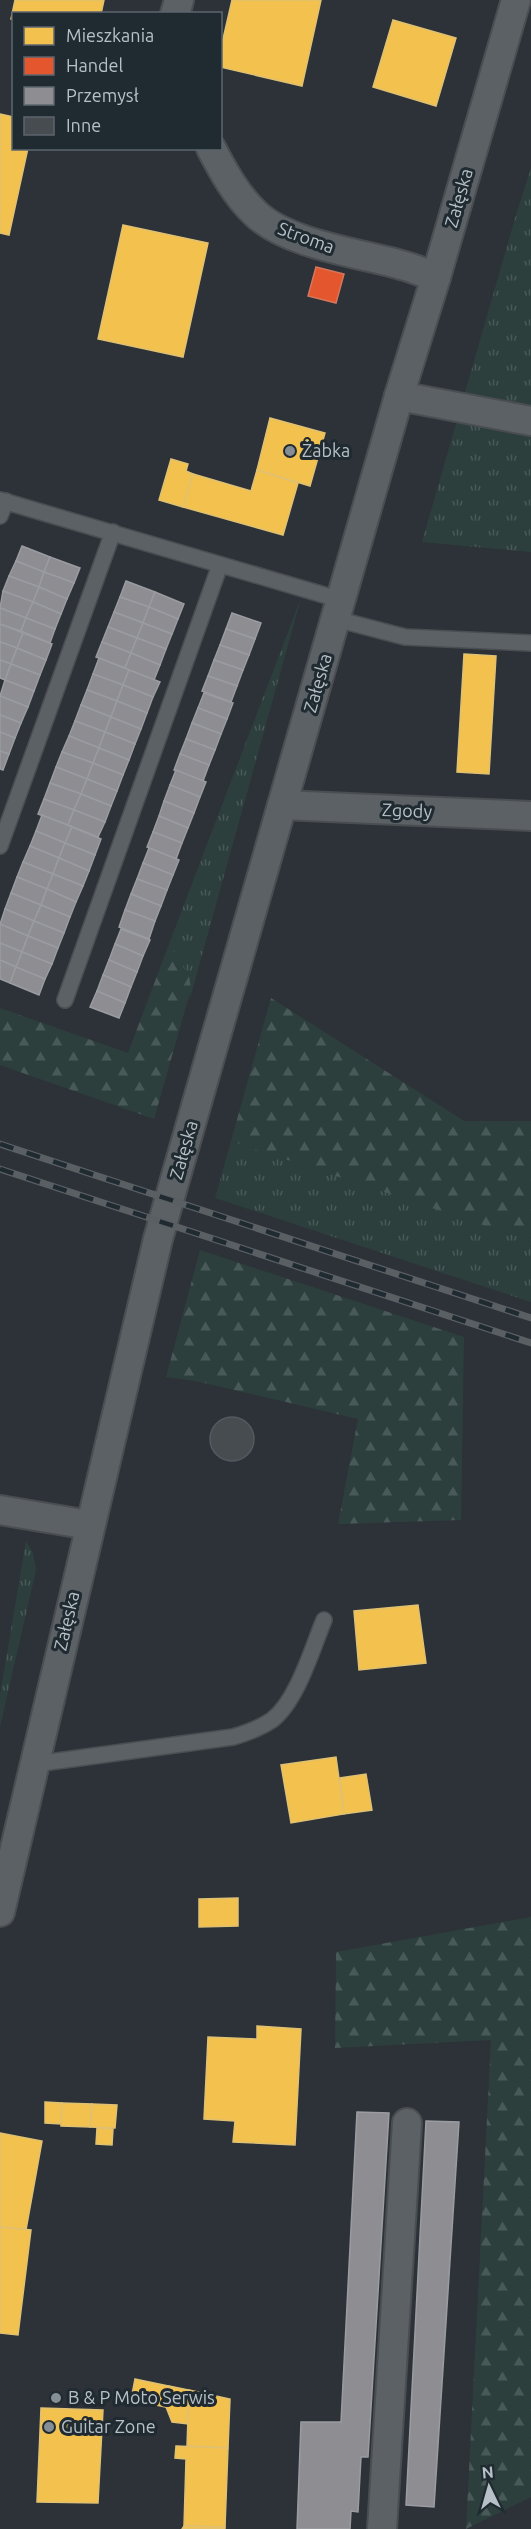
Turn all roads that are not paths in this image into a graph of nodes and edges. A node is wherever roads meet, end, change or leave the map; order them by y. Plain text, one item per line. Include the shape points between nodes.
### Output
1 (516, 0) edge
2 (212, 150) edge
3 (436, 277) junction
4 (399, 396) junction
5 (531, 421) edge
6 (3, 501) edge
7 (0, 516) edge
8 (113, 532) junction
9 (220, 565) junction
10 (339, 610) junction
11 (531, 643) edge
12 (282, 806) junction
13 (531, 816) edge
14 (0, 846) edge
15 (65, 1000) dead end
16 (0, 1510) edge
17 (89, 1525) junction
18 (324, 1620) dead end
19 (35, 1764) junction
20 (0, 1912) edge
21 (407, 2123) dead end
22 (382, 2529) edge

1 - 3 street, Załęska
2 - 3 street, Stroma via 231,183 265,222 301,238
3 - 4 street, Załęska
4 - 5 street
4 - 10 street, Załęska
6 - 7 lane
6 - 8 lane
8 - 9 lane
8 - 14 lane
9 - 10 lane
9 - 15 lane
10 - 11 lane via 405,637
10 - 12 street, Załęska
12 - 13 street, Zgody
12 - 17 street, Załęska via 158,1239
16 - 17 street
17 - 19 street, Załęska
18 - 19 lane via 297,1687 274,1718 255,1730 233,1737
19 - 20 street, Załęska
21 - 22 street

